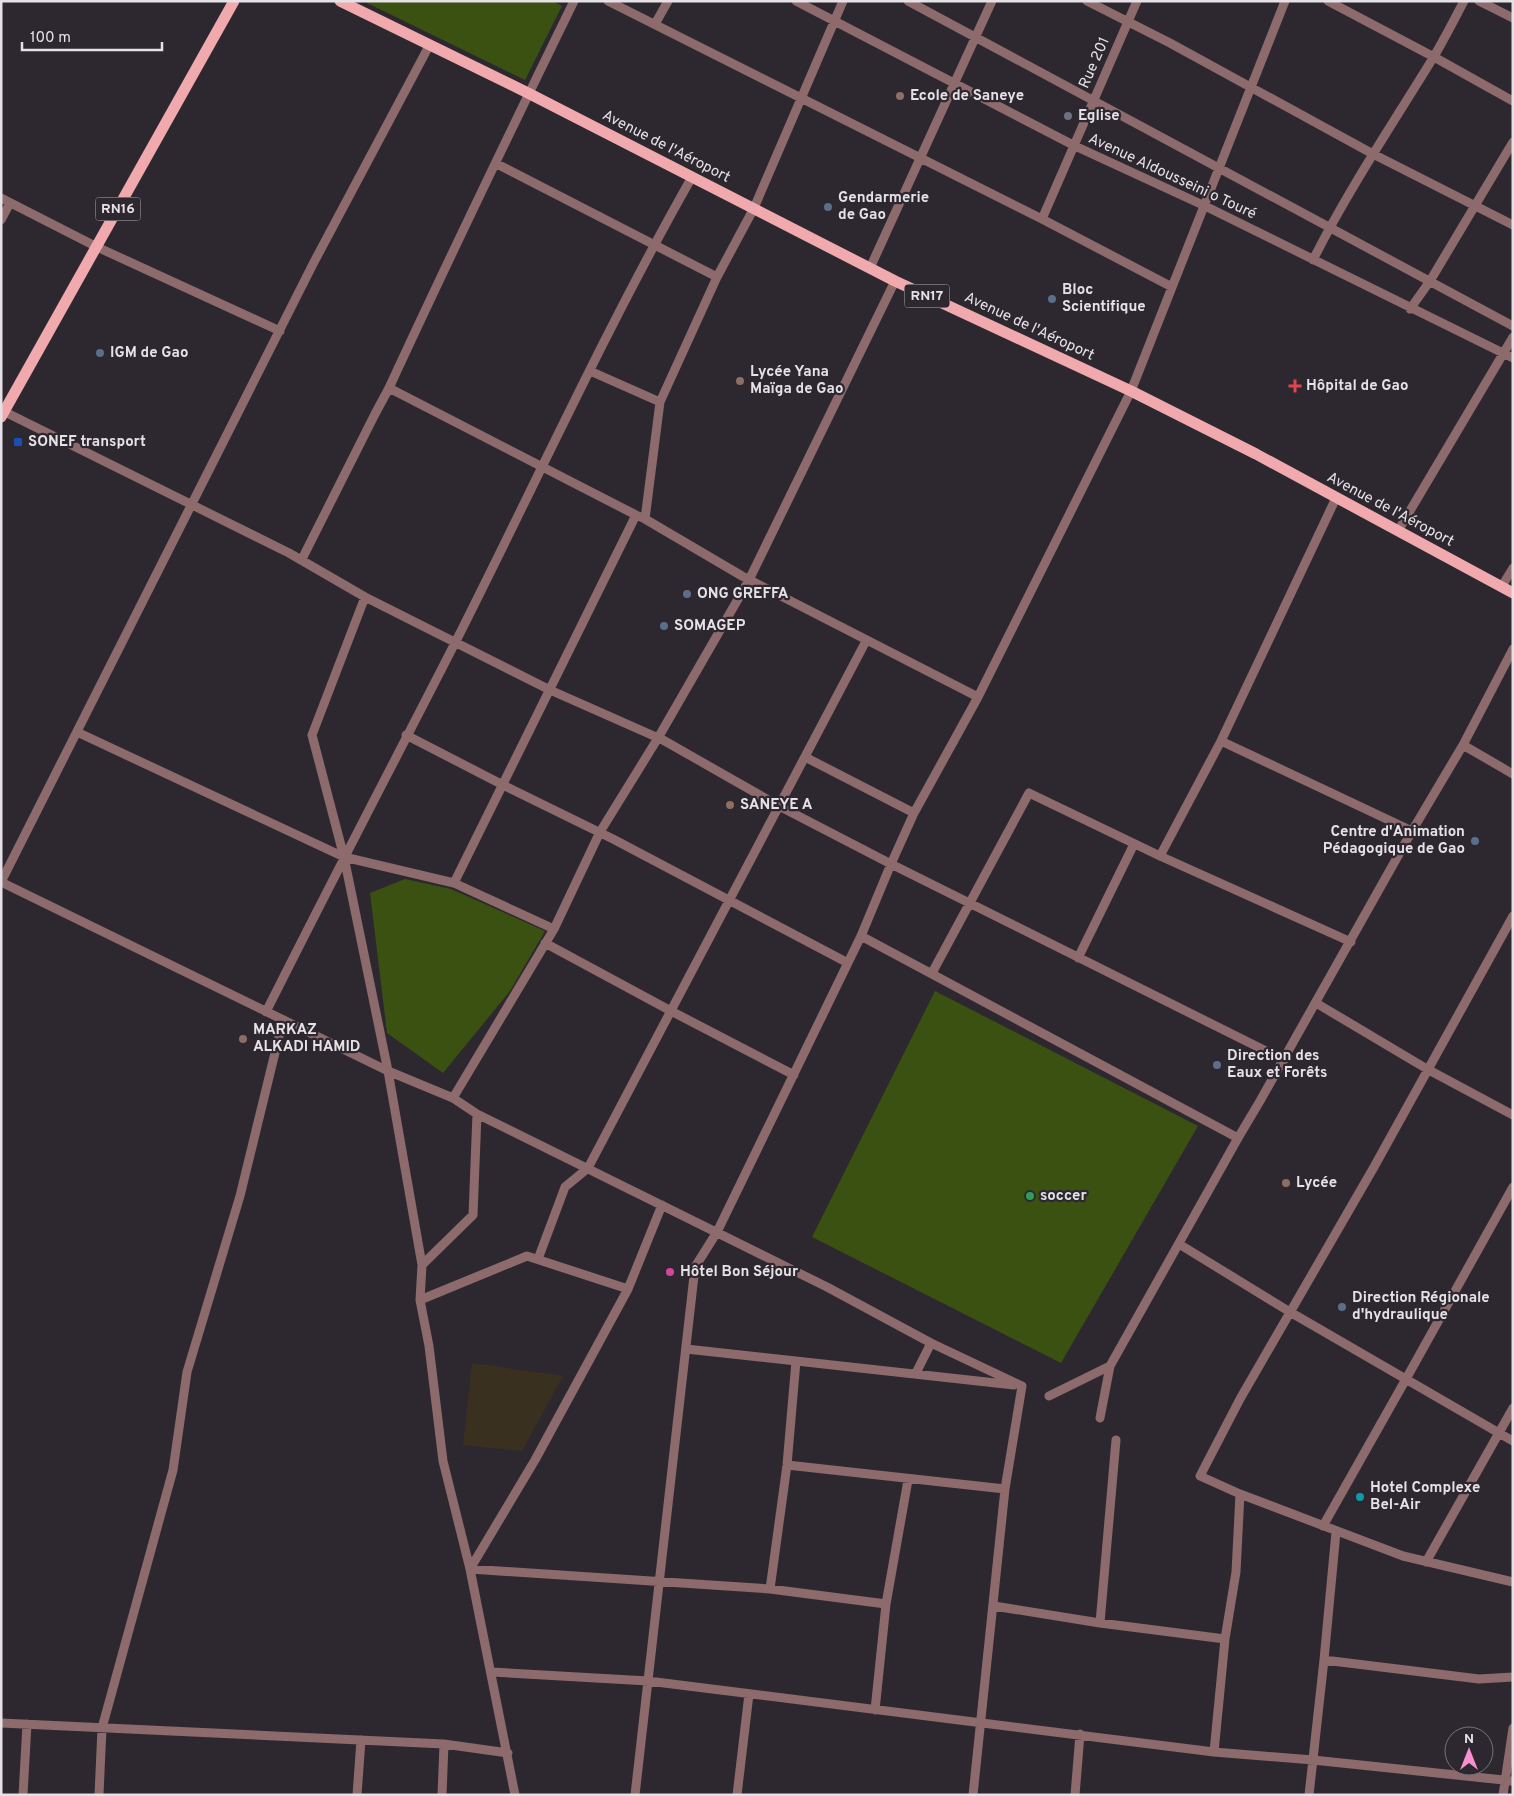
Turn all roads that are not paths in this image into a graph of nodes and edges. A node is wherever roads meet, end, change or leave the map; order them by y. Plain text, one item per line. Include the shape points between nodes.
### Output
1 (234, 1) edge
2 (340, 1) edge
3 (574, 1) edge
4 (608, 1) edge
5 (668, 1) edge
6 (796, 1) edge
7 (843, 1) edge
8 (908, 1) edge
9 (992, 1) edge
10 (1086, 1) edge
11 (1137, 1) edge
12 (1285, 1) edge
13 (1328, 1) edge
14 (1464, 1) edge
15 (1479, 1) edge
16 (1513, 18) edge
17 (834, 20) junction
18 (1128, 22) junction
19 (656, 24) junction
20 (976, 37) junction
21 (429, 46) junction
22 (1434, 57) junction
23 (954, 84) junction
24 (1251, 87) junction
25 (528, 93) junction
26 (802, 99) junction
27 (1094, 101) junction
28 (1513, 101) edge
29 (1513, 142) edge
30 (1075, 146) junction
31 (1372, 154) junction
32 (920, 158) junction
33 (497, 164) junction
34 (1220, 168) junction
35 (692, 177) junction
36 (1, 198) edge
37 (10, 203) junction
38 (1205, 206) junction
39 (1474, 206) junction
40 (754, 208) junction
41 (1042, 219) junction
42 (1, 220) edge
43 (1513, 225) edge
44 (1330, 226) junction
45 (654, 244) junction
46 (97, 247) junction
47 (1313, 260) junction
48 (870, 268) junction
49 (718, 277) junction
50 (895, 281) junction
51 (1430, 281) junction
52 (1172, 287) junction
53 (1410, 309) junction
54 (1513, 326) edge
55 (280, 331) junction
56 (1513, 337) edge
57 (1502, 354) junction
58 (1513, 358) edge
59 (590, 371) junction
60 (389, 388) junction
61 (1131, 391) junction
62 (660, 402) junction
63 (2, 413) edge
64 (541, 466) junction
65 (1336, 498) junction
66 (193, 504) junction
67 (636, 515) junction
68 (645, 519) junction
69 (1398, 531) junction
70 (302, 559) junction
71 (1513, 568) edge
72 (749, 580) junction
73 (1502, 586) junction
74 (1513, 593) edge
75 (365, 597) junction
76 (866, 641) junction
77 (455, 642) junction
78 (1513, 649) edge
79 (550, 690) junction
80 (978, 697) junction
81 (77, 732) junction
82 (406, 735) junction
83 (658, 738) junction
84 (1221, 741) junction
85 (1463, 745) junction
86 (805, 757) junction
87 (1513, 774) edge
88 (503, 785) junction
89 (779, 806) junction
90 (914, 813) junction
91 (1412, 831) junction
92 (600, 832) junction
93 (1134, 844) junction
94 (1160, 856) junction
95 (344, 857) junction
96 (891, 864) junction
97 (1, 882) edge
98 (454, 883) junction
99 (729, 901) junction
100 (969, 904) junction
101 (1513, 916) edge
102 (554, 929) junction
103 (861, 936) junction
104 (1351, 942) junction
105 (545, 943) junction
106 (1078, 958) junction
107 (848, 963) junction
108 (932, 973) junction
109 (1316, 1003) junction
110 (671, 1011) junction
111 (266, 1012) junction
112 (283, 1020) junction
113 (1284, 1060) junction
114 (1427, 1069) junction
115 (388, 1071) junction
116 (794, 1075) junction
117 (453, 1098) junction
118 (477, 1114) junction
119 (1513, 1115) edge
120 (1238, 1138) junction
121 (588, 1168) junction
122 (1513, 1187) edge
123 (662, 1205) junction
124 (717, 1232) junction
125 (1179, 1244) junction
126 (538, 1259) junction
127 (422, 1265) junction
128 (628, 1289) junction
129 (420, 1300) junction
130 (1290, 1312) junction
131 (931, 1343) junction
132 (686, 1349) junction
133 (796, 1361) junction
134 (1110, 1366) junction
135 (916, 1373) junction
136 (1406, 1379) junction
137 (1022, 1386) junction
138 (1049, 1396) dead end
139 (1513, 1408) edge
140 (1100, 1418) dead end
141 (1499, 1433) junction
142 (1116, 1440) dead end
143 (1513, 1441) edge
144 (787, 1466) junction
145 (908, 1480) junction
146 (1005, 1489) junction
147 (1240, 1494) junction
148 (1323, 1526) junction
149 (1336, 1532) junction
150 (1426, 1562) junction
151 (470, 1570) junction
152 (660, 1581) junction
153 (1513, 1582) edge
154 (770, 1589) junction
155 (886, 1604) junction
156 (994, 1606) junction
157 (1100, 1623) junction
158 (1225, 1639) junction
159 (1324, 1660) junction
160 (492, 1672) junction
161 (1513, 1677) edge
162 (648, 1681) junction
163 (749, 1694) junction
164 (875, 1710) junction
165 (982, 1722) junction
166 (1, 1723) edge
167 (27, 1724) junction
168 (102, 1728) junction
169 (1513, 1728) edge
170 (1080, 1734) junction
171 (361, 1740) junction
172 (444, 1744) junction
173 (1214, 1752) junction
174 (508, 1753) junction
175 (1313, 1760) junction
176 (1509, 1780) edge
177 (23, 1795) edge
178 (99, 1795) edge
179 (357, 1795) edge
180 (442, 1795) edge
181 (515, 1795) edge
182 (636, 1795) edge
183 (737, 1795) edge
184 (973, 1795) edge
185 (1075, 1795) edge
186 (1309, 1795) edge
187 (1503, 1795) edge

1 - 46 main road, RN16
2 - 21 main road, Avenue de l'Aéroport / RN17
3 - 25 street
4 - 19 street
5 - 19 street
6 - 17 street, Avenue Aldousseini o Touré
7 - 17 street
8 - 20 street
9 - 20 street
10 - 18 street
11 - 18 street, Rue 201
12 - 24 street
13 - 22 street
14 - 22 street
15 - 16 street
17 - 23 street, Avenue Aldousseini o Touré
17 - 26 street
18 - 24 street
18 - 27 street, Rue 201
19 - 26 street
20 - 23 street
20 - 27 street
21 - 25 main road, Avenue de l'Aéroport / RN17
21 - 55 street
22 - 28 street
22 - 31 street
23 - 30 street, Avenue Aldousseini o Touré
23 - 32 street
24 - 31 street
24 - 34 street
25 - 33 street
25 - 35 main road, Avenue de l'Aéroport / RN17
26 - 32 street
26 - 40 street
27 - 30 street, Rue 201
27 - 34 street
29 - 39 street
30 - 38 street, Avenue Aldousseini o Touré
30 - 41 street, Rue 201
31 - 39 street
31 - 44 street
32 - 41 street
32 - 48 street
33 - 45 street
33 - 60 street
34 - 38 street
34 - 44 street
35 - 40 main road, Avenue de l'Aéroport / RN17
35 - 45 street
36 - 37 street
37 - 42 street
37 - 46 street
38 - 47 street, Avenue Aldousseini o Touré
38 - 52 street
39 - 43 street
39 - 51 street
40 - 48 main road, Avenue de l'Aéroport / RN17
40 - 49 street
41 - 52 street
44 - 47 street
44 - 51 street
45 - 49 street
45 - 59 street
46 - 55 street
46 - 63 main road, RN16
47 - 53 street, Avenue Aldousseini o Touré
48 - 50 main road, Avenue de l'Aéroport / RN17
49 - 62 street
50 - 61 main road, Avenue de l'Aéroport / RN17
50 - 72 street
51 - 53 street
51 - 54 street
52 - 61 street
53 - 57 street, Avenue Aldousseini o Touré
55 - 66 street
56 - 57 street
57 - 58 street, Avenue Aldousseini o Touré
57 - 69 street
59 - 62 street
59 - 64 street
60 - 64 street
60 - 70 street
61 - 65 main road, Avenue de l'Aéroport / RN17
61 - 80 street
62 - 68 street
63 - 66 street
64 - 67 street
64 - 77 street
65 - 69 main road, Avenue de l'Aéroport / RN17
65 - 84 street
66 - 70 street
66 - 81 street
67 - 68 street
67 - 79 street
68 - 72 street
69 - 73 main road, Avenue de l'Aéroport / RN17
70 - 75 street
71 - 73 street
72 - 76 street
72 - 83 street
73 - 74 main road, Avenue de l'Aéroport / RN17
75 - 77 street
75 - 95 street via 312,735
76 - 80 street
76 - 86 street
77 - 79 street
77 - 82 street
78 - 85 street
79 - 83 street
79 - 88 street
80 - 90 street
81 - 95 street
81 - 97 street
82 - 88 street
82 - 95 street
83 - 89 street
83 - 92 street
84 - 91 street
84 - 94 street
85 - 87 street
85 - 91 street
86 - 89 street
86 - 90 street
88 - 92 street
88 - 98 street
89 - 96 street
89 - 99 street
90 - 96 street
91 - 104 street
92 - 99 street
92 - 102 street
93 - 94 street
93 - 100 street via 1029,793
93 - 106 street
94 - 104 street
95 - 98 street
95 - 111 street
95 - 115 street
96 - 100 street
96 - 103 street
97 - 111 street
98 - 102 street
99 - 107 street
99 - 110 street
100 - 106 street
100 - 108 street
101 - 114 street
102 - 105 street
103 - 107 street
103 - 108 street
104 - 109 street
105 - 110 street
105 - 117 street
106 - 113 street
107 - 116 street
108 - 120 street
109 - 113 street
109 - 114 street
110 - 116 street
110 - 121 street
111 - 112 street
112 - 115 street
112 - 168 street via 240,1196 188,1372 173,1470
113 - 120 street
114 - 119 street
114 - 130 street
115 - 117 street
115 - 127 street
116 - 124 street
117 - 118 street
118 - 121 street
118 - 127 street via 474,1215
120 - 125 street
121 - 123 street
121 - 126 street via 565,1186
122 - 136 street
123 - 124 street
123 - 128 street
124 - 131 street
124 - 132 street via 695,1267
125 - 130 street
125 - 134 street
126 - 128 street
126 - 129 street via 527,1256
127 - 129 street
128 - 151 street via 535,1460
129 - 151 street via 443,1461
130 - 136 street
130 - 147 street via 1200,1476
131 - 135 street
131 - 137 street
132 - 133 street
132 - 152 street
133 - 135 street
133 - 144 street
134 - 138 street
134 - 140 street
135 - 137 street
136 - 141 street
136 - 148 street
137 - 146 street
139 - 141 street
141 - 143 street
141 - 150 street
142 - 157 street
144 - 145 street
144 - 154 street
145 - 146 street
145 - 155 street
146 - 156 street
147 - 148 street
147 - 158 street via 1236,1572
148 - 149 street
149 - 150 street
149 - 159 street
150 - 153 street
151 - 152 street
151 - 160 street
152 - 154 street
152 - 162 street
154 - 155 street
155 - 164 street
156 - 157 street
156 - 165 street
157 - 158 street
158 - 173 street
159 - 161 street via 1479,1679
159 - 175 street
160 - 162 street
160 - 174 street
162 - 163 street
162 - 182 street
163 - 164 street
163 - 183 street
164 - 165 street
165 - 170 street
165 - 184 street
166 - 167 street
167 - 168 street
167 - 177 street
168 - 171 street
168 - 178 street
169 - 176 street
170 - 173 street
170 - 185 street
171 - 172 street
171 - 179 street
172 - 174 street
172 - 180 street
173 - 175 street
174 - 181 street
175 - 176 street
175 - 186 street
176 - 187 street

